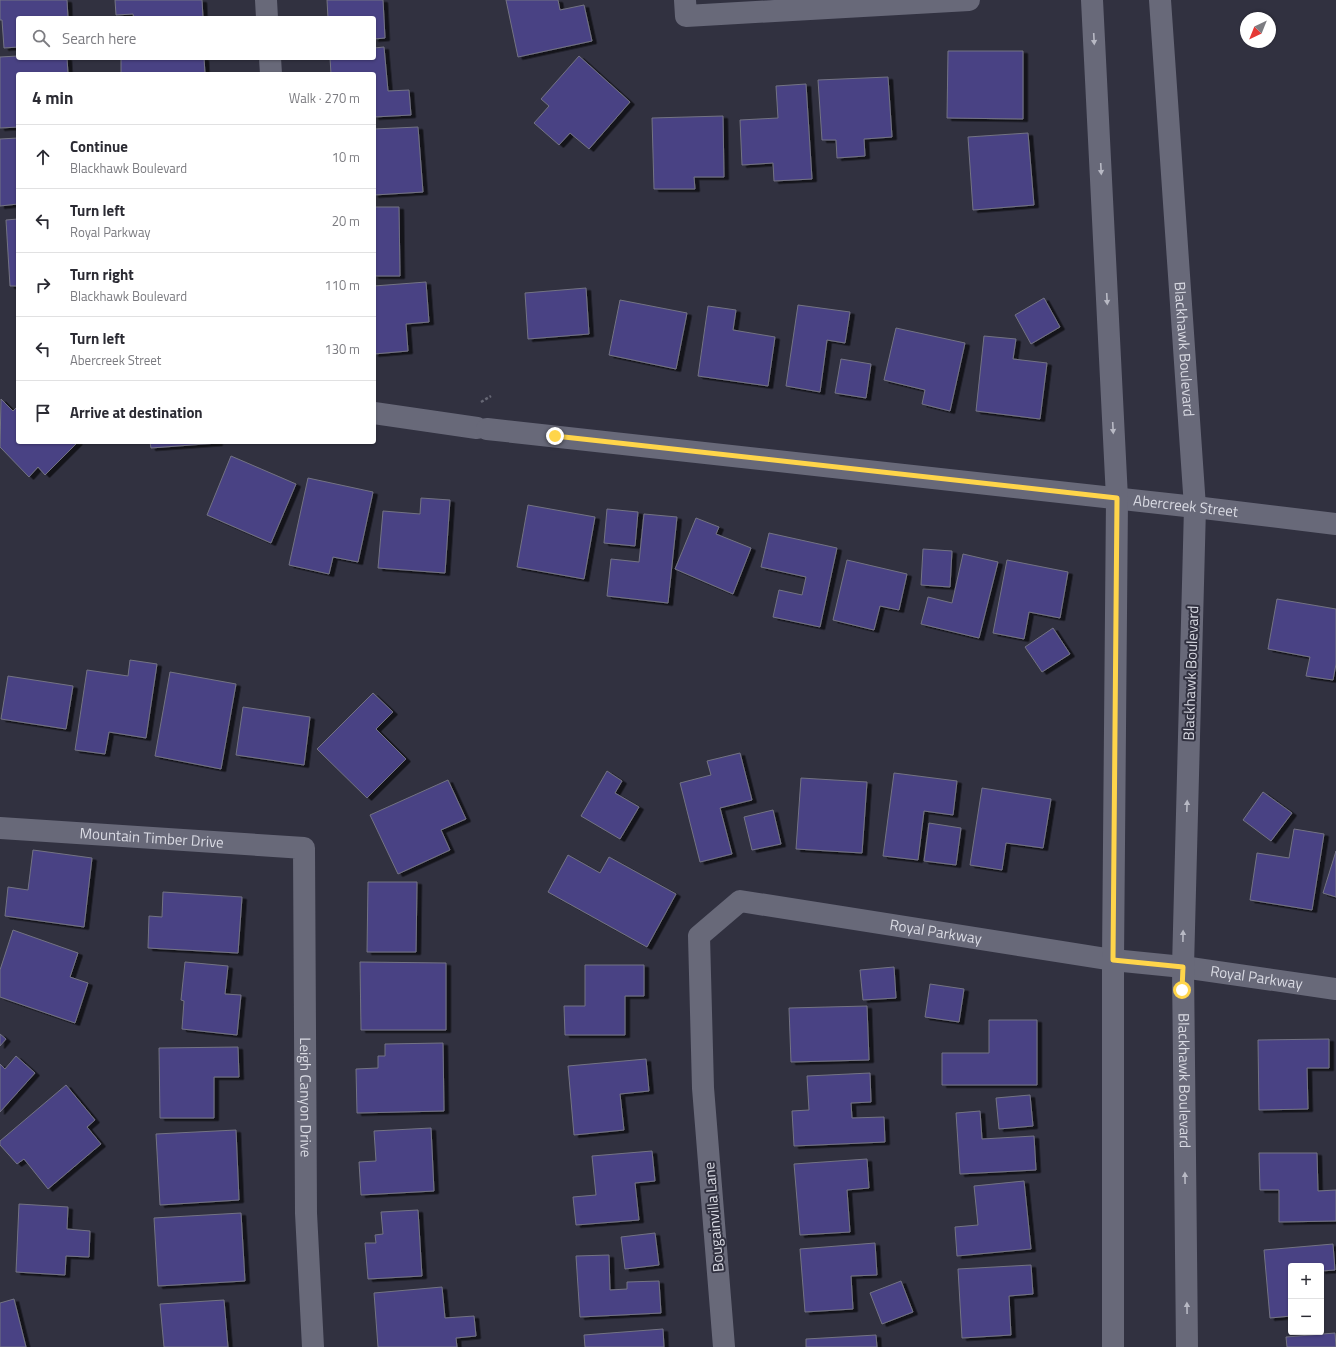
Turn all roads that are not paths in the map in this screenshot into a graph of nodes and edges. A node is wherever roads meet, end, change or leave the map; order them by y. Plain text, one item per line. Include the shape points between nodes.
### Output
1 (266, 0) edge
2 (969, 0) edge
3 (1092, 0) edge
4 (1160, 0) edge
5 (686, 8) edge
6 (267, 16) edge
7 (270, 60) edge
8 (271, 72) edge
9 (376, 413) edge
10 (1117, 498) junction
11 (1195, 507) junction
12 (1336, 524) edge
13 (0, 828) edge
14 (304, 848) joint
15 (1113, 960) junction
16 (1183, 967) junction
17 (1336, 989) edge
18 (703, 1088) joint
19 (313, 1347) edge
20 (724, 1347) edge
21 (1114, 1347) edge
22 (1187, 1347) edge

1 - 6 street
2 - 5 street
3 -> 10 street
4 - 11 street, Blackhawk Boulevard
7 - 8 street
9 - 10 street, Abercreek Street via 482,428
10 - 11 street, Abercreek Street
10 - 15 street
11 - 12 street, Abercreek Street
16 -> 11 street, Blackhawk Boulevard
13 - 14 street, Mountain Timber Drive
14 - 19 street, Leigh Canyon Drive via 306,1213
15 - 16 street, Royal Parkway
15 - 18 street, Royal Parkway via 740,901 699,936
15 - 21 street
16 - 17 street, Royal Parkway
22 -> 16 street, Blackhawk Boulevard
18 - 20 street, Bougainvilla Lane

